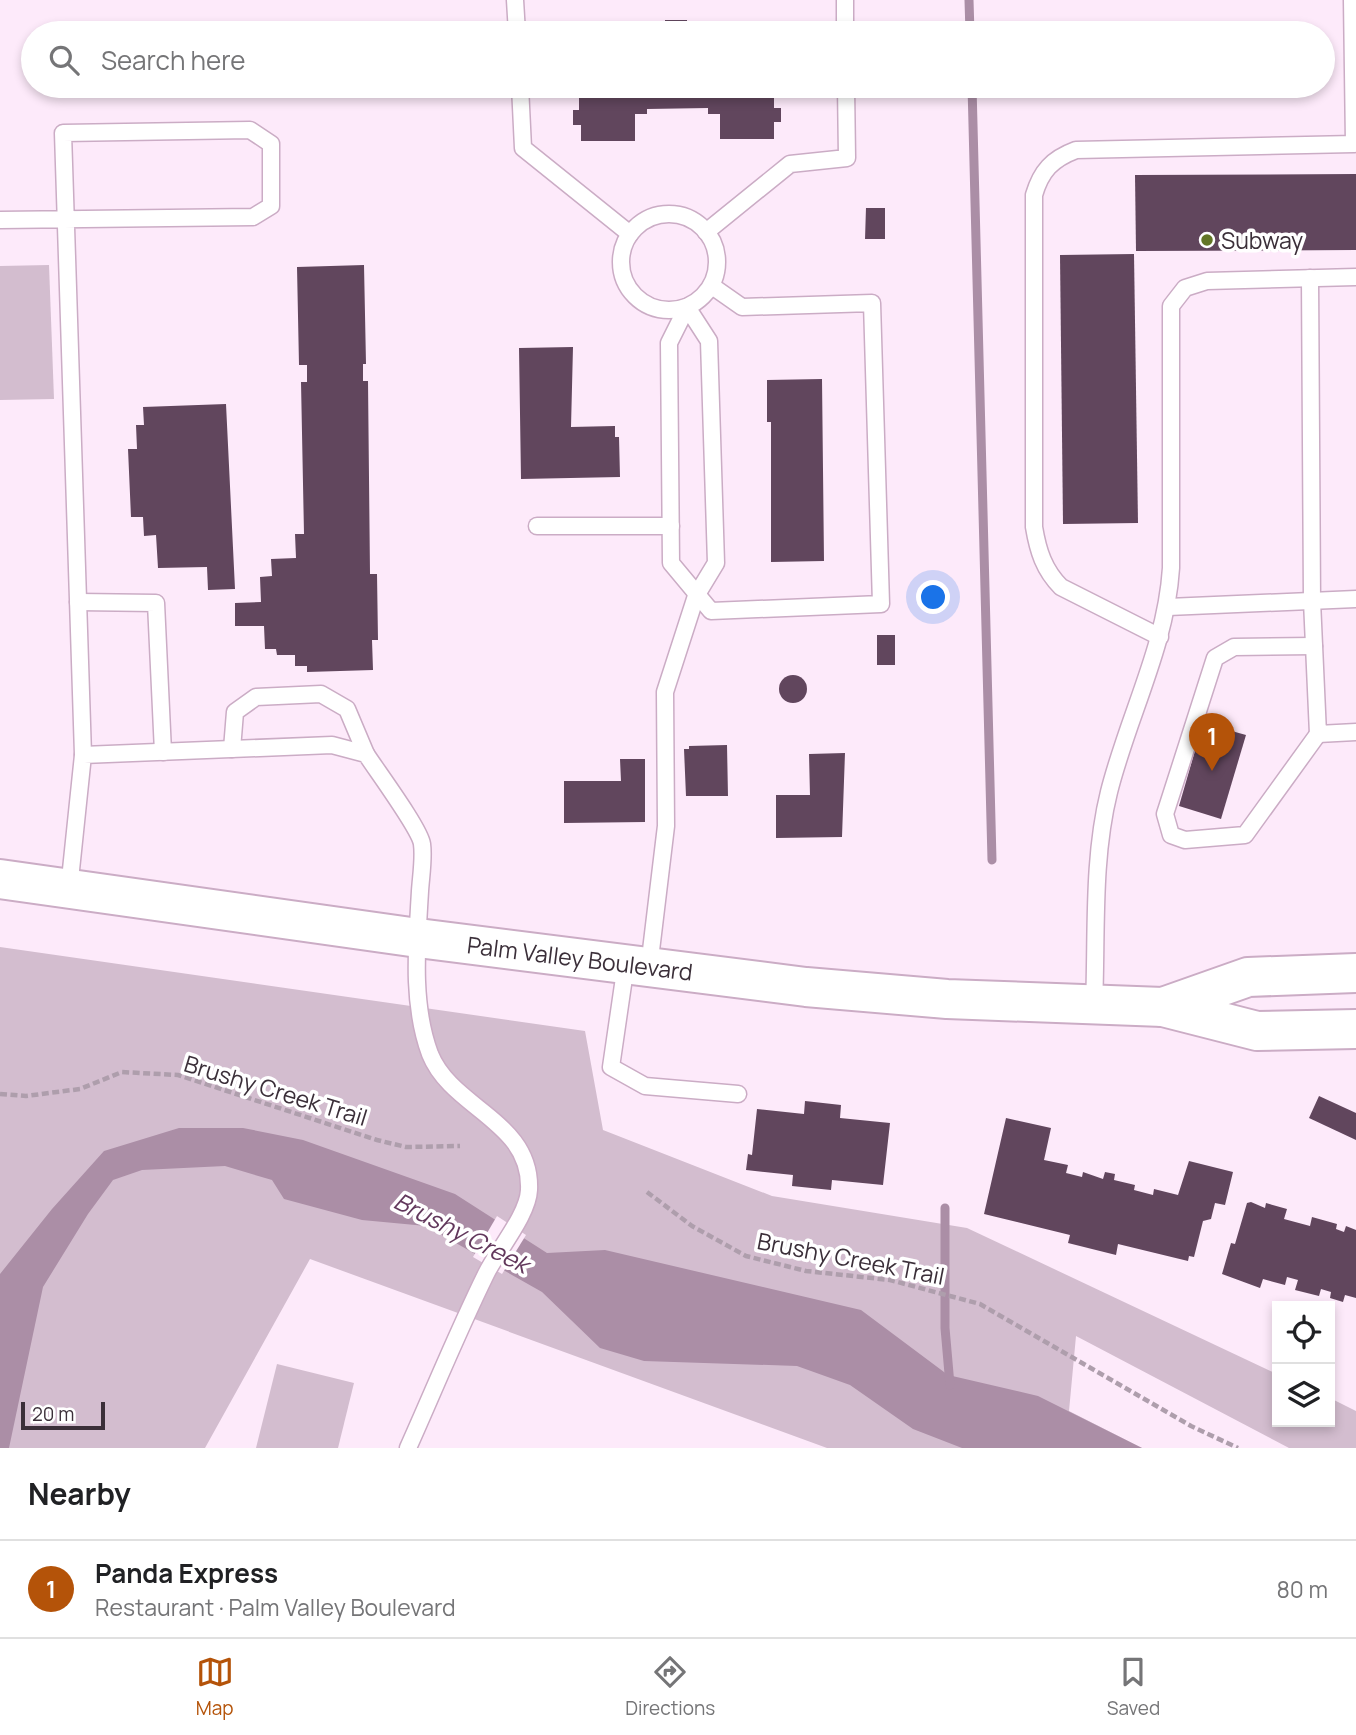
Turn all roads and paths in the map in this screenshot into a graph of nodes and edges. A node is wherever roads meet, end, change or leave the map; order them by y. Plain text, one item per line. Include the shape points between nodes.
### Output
1 (515, 0) edge
2 (845, 0) edge
3 (1352, 0) edge
4 (516, 21) edge
5 (845, 21) edge
6 (521, 98) edge
7 (846, 98) edge
8 (1355, 144) edge
9 (0, 220) edge
10 (65, 220) junction
11 (706, 232) junction
12 (630, 234) junction
13 (1356, 277) edge
14 (1310, 278) junction
15 (712, 286) junction
16 (687, 307) junction
17 (537, 526) dead end
18 (671, 526) junction
19 (696, 596) junction
20 (1356, 599) edge
21 (1312, 601) junction
22 (78, 602) junction
23 (1168, 607) junction
24 (1160, 637) junction
25 (1314, 646) junction
26 (1356, 732) edge
27 (1318, 734) junction
28 (232, 749) junction
29 (163, 752) junction
30 (366, 754) junction
31 (83, 755) junction
32 (0, 879) edge
33 (69, 889) junction
34 (418, 938) junction
35 (638, 965) junction
36 (1356, 974) edge
37 (1094, 1004) junction
38 (1163, 1007) junction
39 (1356, 1029) edge
40 (0, 1094) edge
41 (738, 1094) dead end
42 (460, 1146) dead end
43 (647, 1192) dead end
44 (408, 1448) edge
45 (1238, 1448) edge

1 - 4 lane
2 - 5 lane
3 - 8 lane
6 - 12 lane via 523,148
7 - 11 lane via 847,158 790,164
8 - 24 lane via 1076,150 1060,156 1038,182 1034,195 1037,546 1050,576 1061,587
9 - 10 lane
10 - 10 lane via 63,133 250,130 271,144 271,206 253,217
10 - 22 lane
11 - 12 lane via 687,217 671,214 655,216
11 - 15 lane via 717,254
12 - 16 lane via 621,263 631,292 656,308
13 - 14 lane
14 - 21 lane
14 - 23 lane via 1207,281 1185,288 1171,306
15 - 16 lane
15 - 19 lane via 742,307 872,303 881,604 711,611
16 - 18 lane via 669,343
16 - 19 lane via 709,341 716,563
17 - 18 lane
18 - 19 lane via 671,563
19 - 35 lane via 665,692 666,826
20 - 21 lane
21 - 23 lane
21 - 25 lane
22 - 29 lane via 156,603
22 - 31 lane
23 - 24 lane
24 - 37 lane via 1115,770 1104,818
25 - 27 lane
25 - 27 lane via 1234,647 1215,659 1165,814 1171,835 1185,840 1245,835
26 - 27 lane
28 - 29 lane
28 - 30 lane via 332,745
28 - 30 lane via 235,712 256,697 321,694 347,709
29 - 31 lane
30 - 34 lane via 422,842
31 - 33 lane
32 - 33 highway, Palm Valley Boulevard
33 - 34 highway, Palm Valley Boulevard
34 - 35 highway, Palm Valley Boulevard
34 - 44 lane via 419,1004 432,1057 451,1086 512,1136 526,1164 529,1190
35 - 37 highway, Palm Valley Boulevard via 947,999
35 - 41 lane via 611,1067 645,1086
36 - 38 highway, Palm Valley Boulevard via 1248,977
37 - 38 highway, Palm Valley Boulevard
38 - 39 highway, Palm Valley Boulevard via 1256,1031
40 - 42 path, Brushy Creek Trail via 26,1096 80,1089 122,1072 177,1075 377,1140 406,1147
43 - 45 path, Brushy Creek Trail via 692,1226 746,1256 806,1271 890,1280 980,1304 1191,1426

